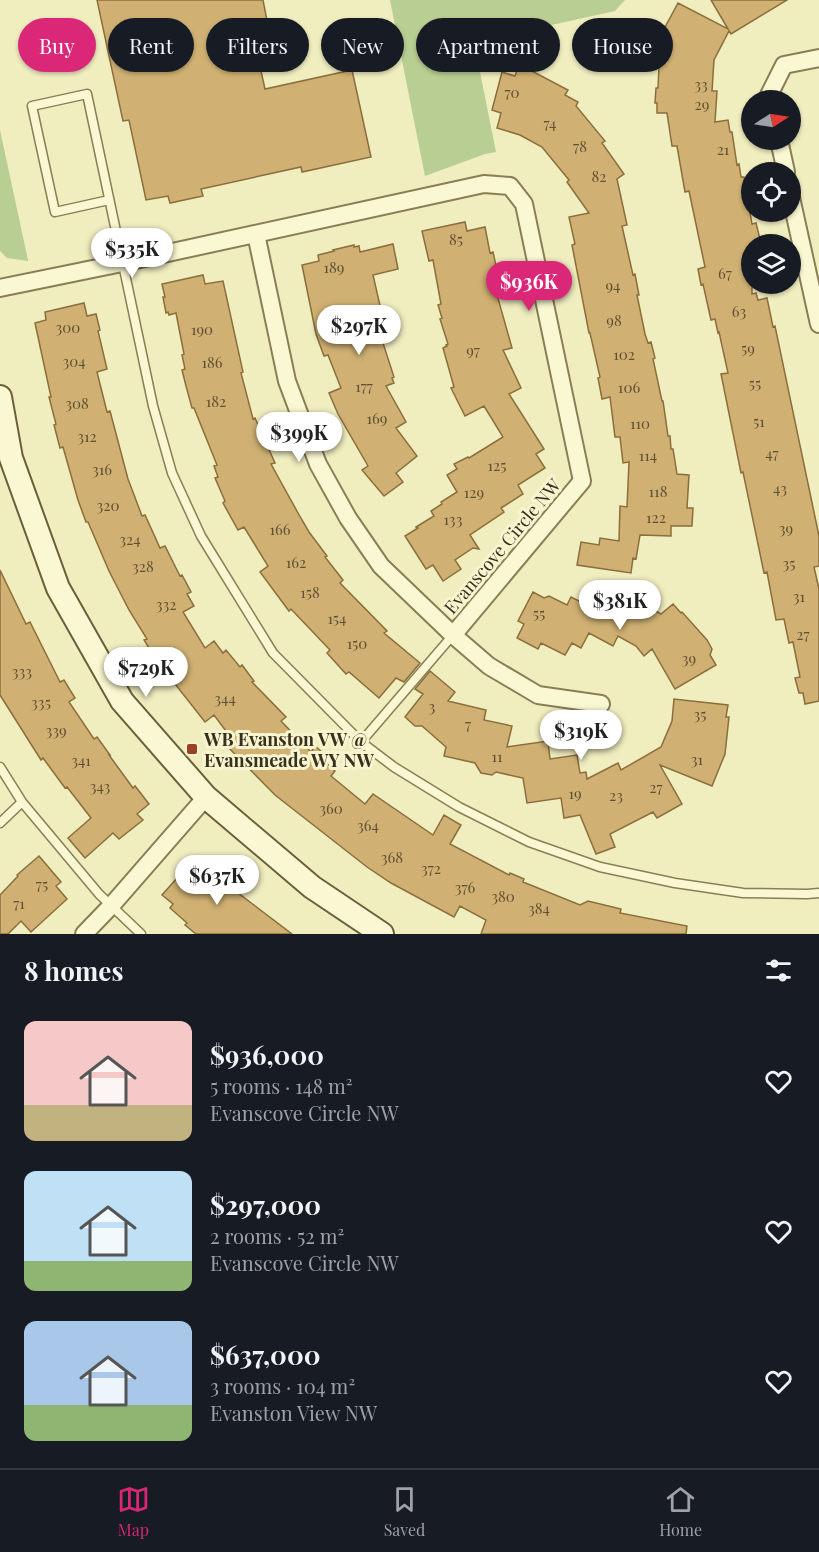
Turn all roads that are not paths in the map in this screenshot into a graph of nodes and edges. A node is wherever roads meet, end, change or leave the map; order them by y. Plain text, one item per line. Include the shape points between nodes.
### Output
1 (819, 58) edge
2 (772, 90) edge
3 (109, 200) junction
4 (797, 222) edge
5 (256, 234) junction
6 (122, 263) junction
7 (0, 288) edge
8 (819, 324) edge
9 (0, 398) edge
10 (453, 635) junction
11 (601, 704) dead end
12 (361, 742) junction
13 (0, 767) edge
14 (206, 797) junction
15 (22, 802) junction
16 (0, 823) edge
17 (819, 892) edge
18 (111, 906) junction
19 (84, 934) edge
20 (141, 934) edge
21 (382, 934) edge

1 - 2 street via 784,65
3 - 3 lane via 87,94 32,106 55,212
3 - 6 lane
4 - 8 street
5 - 6 street, Evanscove Circle NW
5 - 10 street, Evanscove Circle NW via 287,381 318,464 381,566
5 - 10 street, Evanscove Circle NW via 484,184 510,186 524,204 582,481
6 - 7 street, Evanscove Circle NW
6 - 12 lane via 168,462 201,536 273,652
9 - 14 street via 11,458 58,588 122,701
10 - 11 street via 489,666 538,695
10 - 12 lane
12 - 17 lane via 459,807 529,842 600,867 743,893
13 - 15 lane
14 - 18 street
14 - 21 street via 312,887
15 - 16 lane
15 - 18 lane
18 - 19 street
18 - 20 lane

